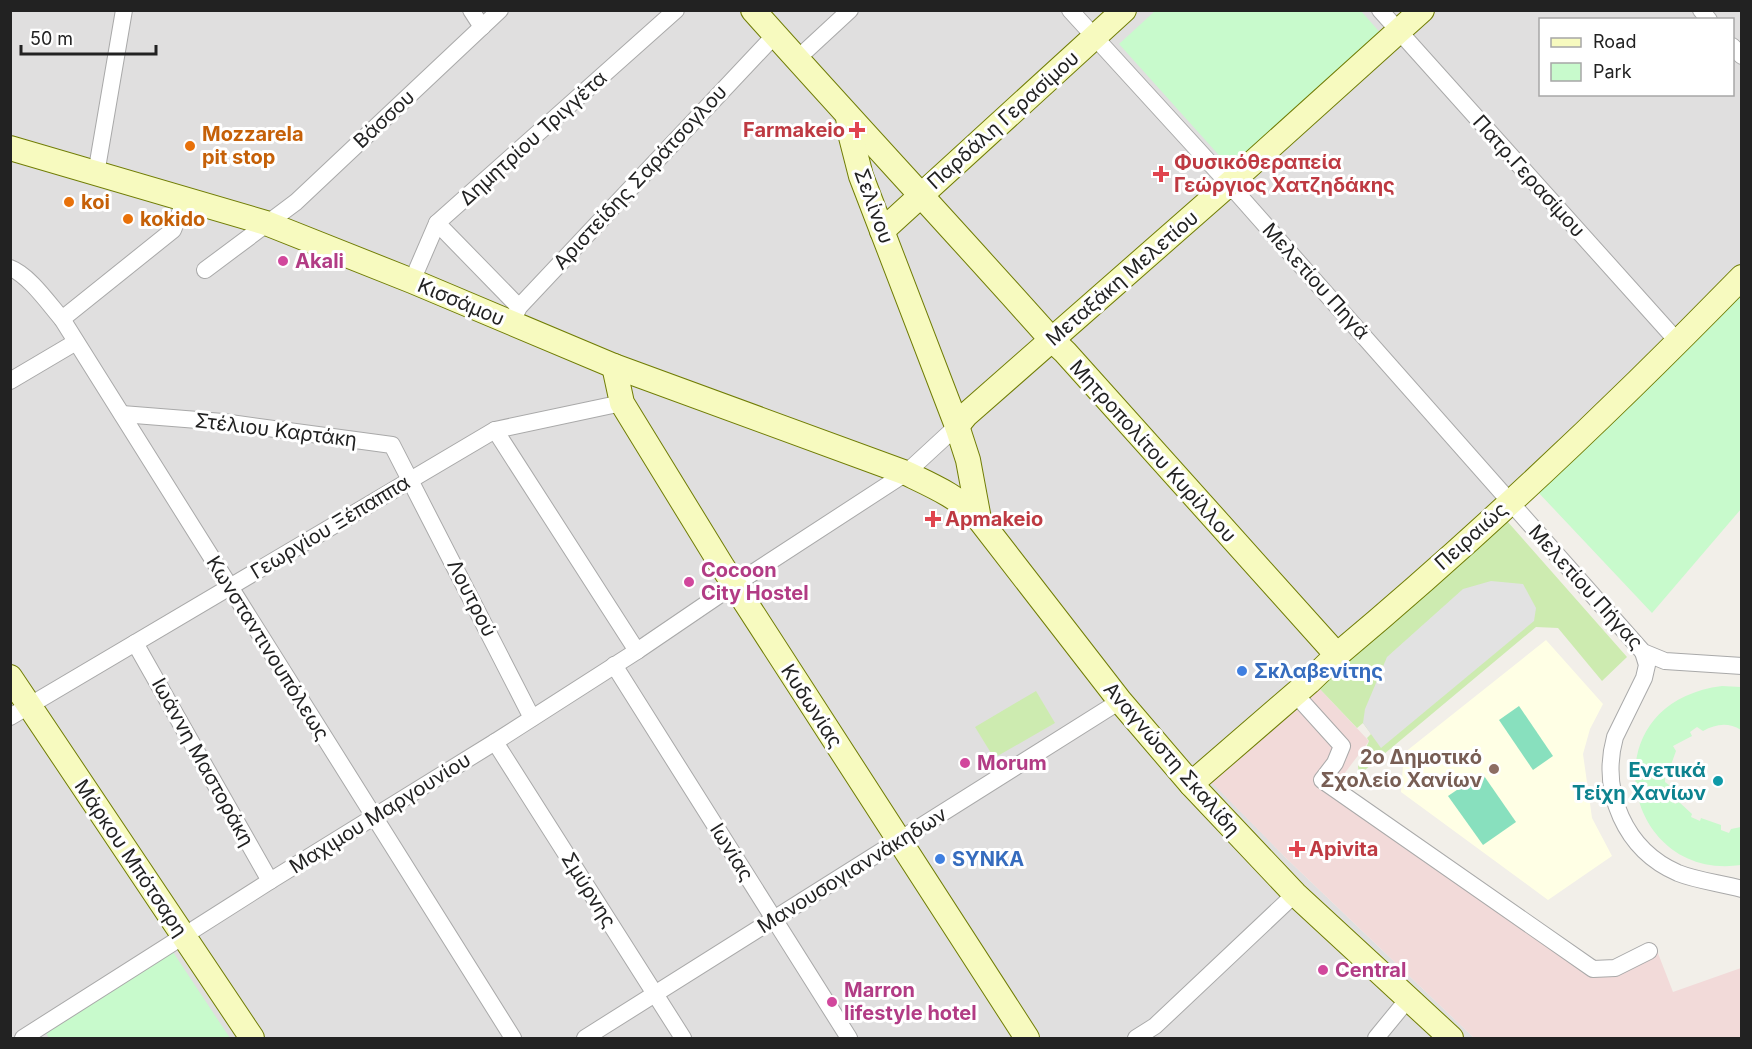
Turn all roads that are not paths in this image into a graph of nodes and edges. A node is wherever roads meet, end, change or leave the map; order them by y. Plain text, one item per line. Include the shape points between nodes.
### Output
1 (124, 10) edge
2 (471, 10) edge
3 (500, 10) edge
4 (676, 10) edge
5 (850, 10) edge
6 (1070, 10) edge
7 (1124, 10) edge
8 (1380, 10) edge
9 (1422, 10) edge
10 (754, 11) edge
11 (482, 27) junction
12 (1399, 32) junction
13 (775, 34) junction
14 (1095, 37) junction
15 (797, 59) junction
16 (848, 117) junction
17 (10, 148) edge
18 (96, 174) junction
19 (1229, 184) junction
20 (921, 194) junction
21 (185, 200) junction
22 (266, 223) junction
23 (438, 223) junction
24 (882, 231) junction
25 (10, 268) edge
26 (205, 270) dead end
27 (1742, 277) edge
28 (412, 281) junction
29 (515, 316) junction
30 (62, 319) junction
31 (1051, 339) junction
32 (76, 342) junction
33 (1678, 342) junction
34 (614, 366) junction
35 (10, 381) edge
36 (621, 403) junction
37 (122, 414) junction
38 (957, 426) junction
39 (495, 430) junction
40 (906, 473) junction
41 (411, 478) junction
42 (1510, 501) junction
43 (979, 519) junction
44 (734, 585) junction
45 (230, 586) junction
46 (135, 643) junction
47 (637, 651) junction
48 (1643, 652) junction
49 (1337, 655) junction
50 (614, 665) junction
51 (1742, 666) edge
52 (10, 678) edge
53 (1295, 694) junction
54 (1120, 701) junction
55 (20, 711) edge
56 (532, 718) junction
57 (495, 742) junction
58 (1191, 784) junction
59 (374, 817) junction
60 (898, 840) junction
61 (270, 881) junction
62 (1742, 889) edge
63 (1295, 894) junction
64 (774, 919) junction
65 (184, 936) junction
66 (1649, 951) dead end
67 (655, 994) junction
68 (1408, 999) junction
69 (23, 1038) edge
70 (252, 1038) edge
71 (513, 1038) edge
72 (585, 1038) edge
73 (682, 1038) edge
74 (849, 1038) edge
75 (1027, 1038) edge
76 (1136, 1038) edge
77 (1376, 1038) edge
78 (1451, 1038) edge

1 - 18 street
2 - 11 street
3 - 11 street, Βάσσου
4 - 23 street, Δημητρίου Τριγγέτα
5 - 15 street
6 - 14 street, Μελετίου Πηγά
7 - 14 street, Παρδάλη Γερασίμου
8 - 12 street, Πατρ.Γερασίμου
9 - 12 street, Μεταξάκη Μελετίου
10 - 13 street
11 - 22 street, Βάσσου via 296,202
12 - 19 street, Μεταξάκη Μελετίου
12 - 33 street, Πατρ.Γερασίμου
13 - 15 street
13 - 29 street, Αριστείδης Σαράτσογλου
14 - 19 street, Μελετίου Πηγά
14 - 20 street, Παρδάλη Γερασίμου
15 - 16 street
16 - 20 street, Μητροπολίτου Κυρίλλου
16 - 24 street, Σελίνου via 861,176
17 - 18 street, Κισσάμου
18 - 21 street, Κισσάμου
19 - 31 street, Μεταξάκη Μελετίου
19 - 42 street, Μελετίου Πηγά
20 - 24 street, Παρδάλη Γερασίμου
20 - 31 street, Μητροπολίτου Κυρίλλου
21 - 22 street, Κισσάμου
21 - 30 street via 173,230
22 - 26 street, Βάσσου
22 - 28 street, Κισσάμου
23 - 28 street, Δημητρίου Τριγγέτα
23 - 29 street, Κισσάμου
24 - 38 street, Σελίνου
25 - 30 street, Κωνσταντινουπόλεως via 42,294
27 - 33 street, Πειραιώς
28 - 29 street, Κισσάμου
29 - 34 street, Κισσάμου
30 - 32 street, Κωνσταντινουπόλεως
31 - 38 street, Μεταξάκη Μελετίου
31 - 49 street, Μητροπολίτου Κυρίλλου
32 - 35 street
32 - 37 street, Κωνσταντινουπόλεως
33 - 42 street, Πειραιώς
34 - 36 street, Κυδωνίας
34 - 40 street, Κισσάμου
36 - 39 street
36 - 44 street, Κυδωνίας
37 - 41 street, Στέλιου Καρτάκη via 223,422 392,445
37 - 45 street, Κωνσταντινουπόλεως
38 - 40 street, Μαχιμου Mαργουνίου
38 - 43 street, Σελίνου
39 - 41 street, Γεωργίου Ξέπαππα
39 - 47 street
40 - 43 street, Αναγνώστη Σκαλίδη via 942,490
40 - 44 street, Μαχιμου Mαργουνίου
41 - 45 street, Γεωργίου Ξέπαππα
41 - 56 street, Λουτρού
42 - 48 street, Μελετίου Πήγας
42 - 49 street, Πειραιώς
43 - 54 street, Αναγνώστη Σκαλίδη
44 - 47 street, Μαχιμου Mαργουνίου
44 - 60 street, Κυδωνίας
45 - 46 street, Γεωργίου Ξέπαππα
45 - 59 street, Κωνσταντινουπόλεως
46 - 55 street, Γεωργίου Ξέπαππα
46 - 61 street, Ιωάννη Μαστοράκη
47 - 50 street, Μαχιμου Mαργουνίου
48 - 51 street, Μελετίου Πήγας via 1665,661
48 - 62 street via 1647,665 1644,678 1615,737 1611,755 1612,792 1621,818 1636,842 1664,865 1689,876
49 - 53 street, Πειραιώς
50 - 56 street, Μαχιμου Mαργουνίου
50 - 64 street, Ιωνίας
52 - 55 street, Μάρκου Μπότσαρη
53 - 58 street, Πειραιώς
53 - 66 street via 1342,746 1322,780 1593,969 1615,968
54 - 58 street, Αναγνώστη Σκαλίδη
54 - 60 street, Μανουσογιαννάκηδων
55 - 65 street, Μάρκου Μπότσαρη
56 - 57 street, Μαχιμου Mαργουνίου
57 - 59 street, Μαχιμου Mαργουνίου
57 - 67 street, Σμύρνης
58 - 63 street, Αναγνώστη Σκαλίδη
59 - 61 street, Μαχιμου Mαργουνίου
59 - 71 street, Κωνσταντινουπόλεως
60 - 64 street, Μανουσογιαννάκηδων
60 - 75 street, Κυδωνίας
61 - 65 street, Μαχιμου Mαργουνίου
63 - 68 street, Αναγνώστη Σκαλίδη
63 - 76 street via 1155,1026
64 - 67 street, Μανουσογιαννάκηδων
64 - 74 street, Ιωνίας
65 - 69 street, Μαχιμου Mαργουνίου
65 - 70 street, Μάρκου Μπότσαρη
67 - 72 street, Μανουσογιαννάκηδων
67 - 73 street, Σμύρνης
68 - 77 street
68 - 78 street, Αναγνώστη Σκαλίδη

